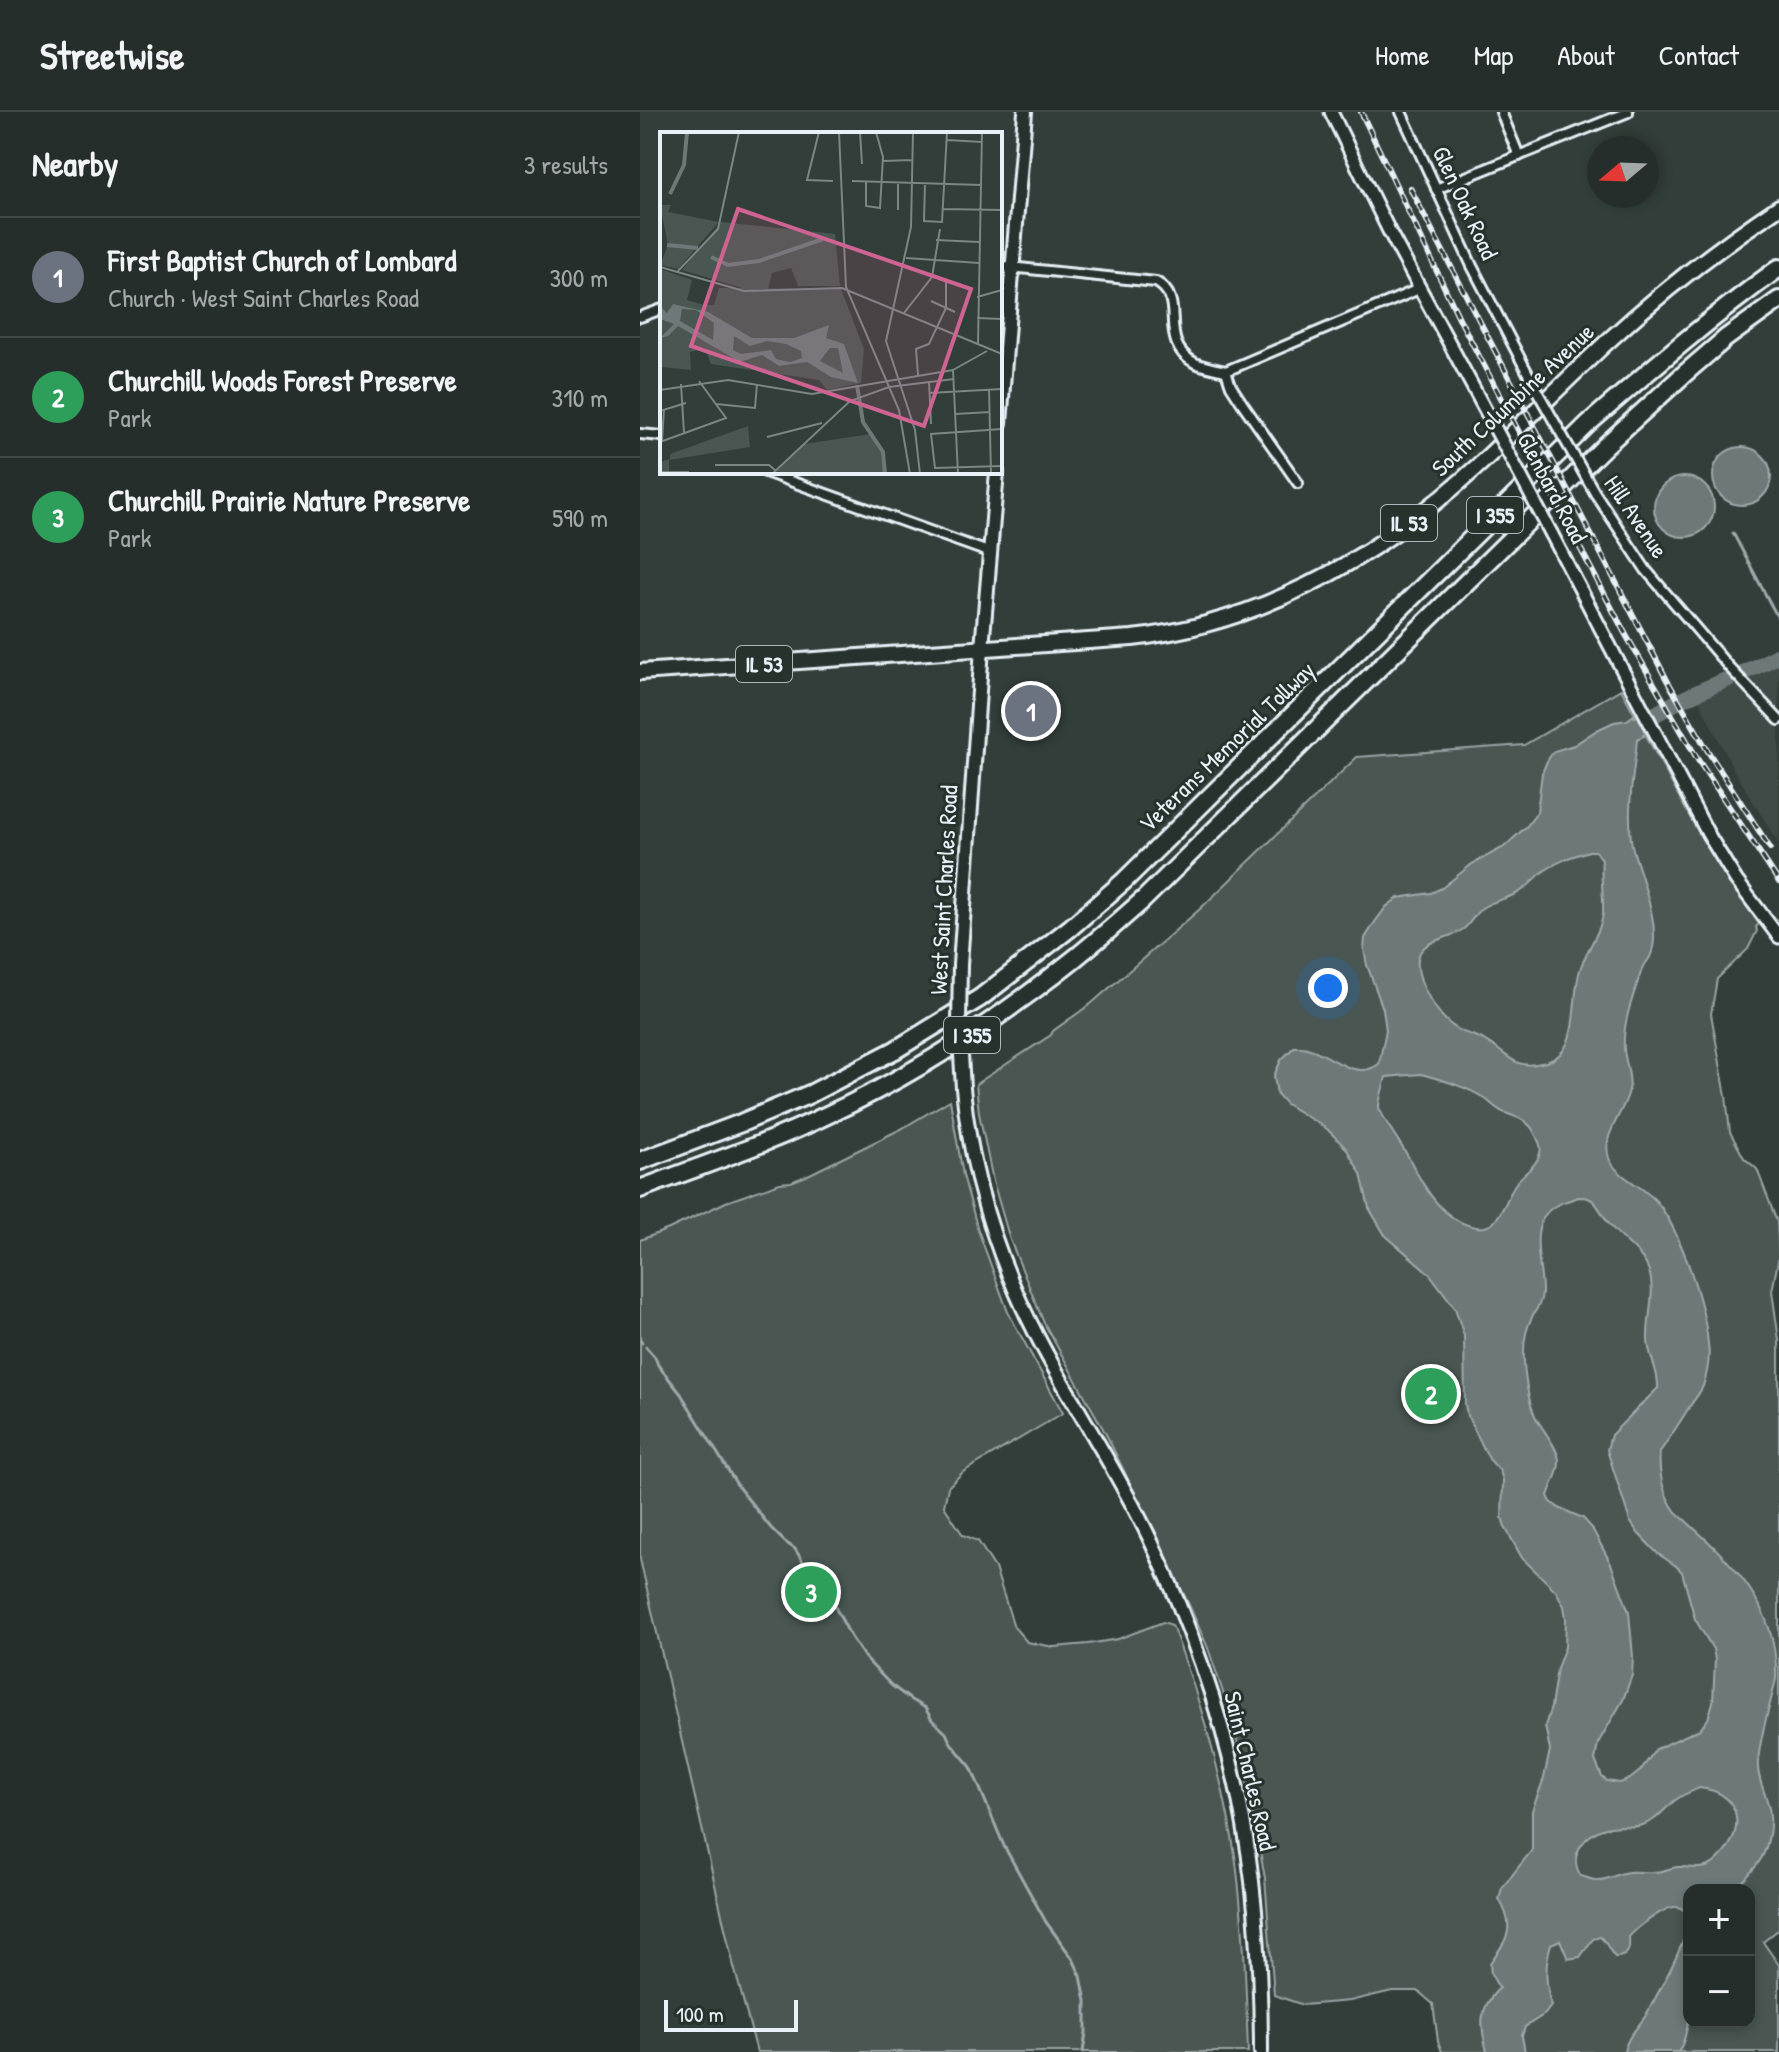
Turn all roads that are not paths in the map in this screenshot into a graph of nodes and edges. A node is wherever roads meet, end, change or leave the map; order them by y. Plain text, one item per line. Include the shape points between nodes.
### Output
1 (1025, 112) edge
2 (1331, 112) edge
3 (1401, 112) edge
4 (1501, 112) edge
5 (1628, 112) edge
6 (1519, 156) junction
7 (1436, 189) junction
8 (1779, 207) edge
9 (1006, 266) edge
10 (1779, 268) edge
11 (1419, 289) junction
12 (1779, 300) edge
13 (660, 310) edge
14 (1496, 311) joint
15 (640, 317) edge
16 (1002, 371) edge
17 (1226, 371) junction
18 (640, 434) edge
19 (660, 436) edge
20 (771, 474) edge
21 (997, 474) edge
22 (1298, 483) dead end
23 (991, 553) junction
24 (982, 648) junction
25 (640, 672) edge
26 (1779, 720) edge
27 (1779, 937) edge
28 (640, 1161) edge
29 (640, 1189) edge
30 (1137, 1513) joint
31 (1261, 2052) edge

1 - 9 main road
2 - 11 street, Glenbard Road
3 - 7 street, Glen Oak Road
4 - 6 street
5 - 6 street
6 - 7 street
7 - 14 street, Glen Oak Road
8 - 24 main road, South Columbine Avenue / IL 53 via 1610,339 1447,492 1392,536 1319,581 1246,612 1174,633
9 - 16 main road
9 - 17 street via 1156,282 1172,299 1173,336 1183,352 1198,364
10 - 28 highway, Veterans Memorial Tollway / I 355 via 1726,306 1589,423 1124,881 1059,937 980,998 895,1050 810,1094
11 - 17 street
11 - 27 street, Glenbard Road, bridge via 1715,846
12 - 29 highway, Veterans Memorial Tollway / I 355 via 1726,338 1606,445 1143,900 1064,969 982,1028 895,1080 827,1115
13 - 15 street
14 - 26 street, Hill Avenue, bridge via 1595,493 1646,570
17 - 22 street
18 - 19 street
20 - 23 street
21 - 23 main road, West Saint Charles Road
23 - 24 main road, West Saint Charles Road
24 - 25 main road, IL 53
24 - 30 main road, West Saint Charles Road, bridge via 960,965 959,1035 972,1151 993,1232 1015,1289
30 - 31 main road, Saint Charles Road via 1204,1671 1236,1786 1254,1906

